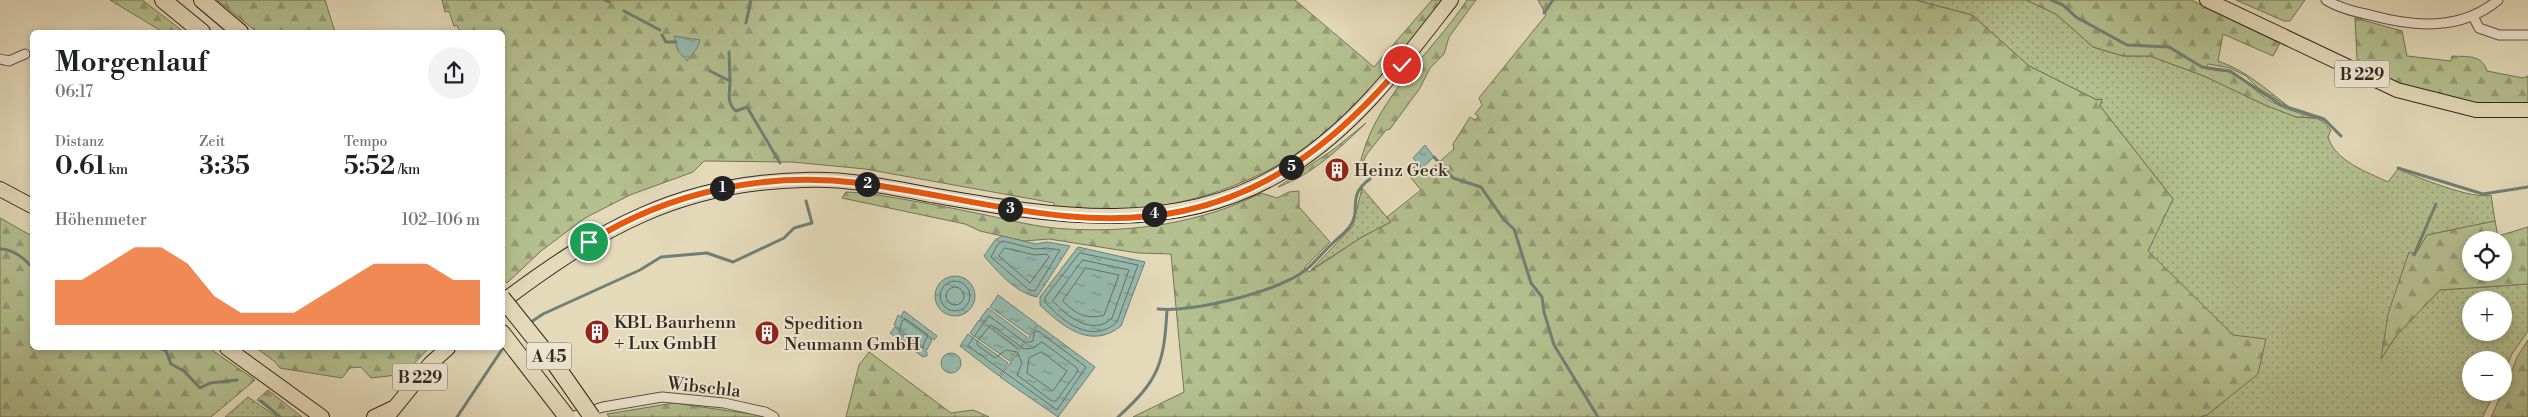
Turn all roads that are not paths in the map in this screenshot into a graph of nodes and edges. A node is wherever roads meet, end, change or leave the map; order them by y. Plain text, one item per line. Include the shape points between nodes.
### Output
1 (162, 0) edge
2 (202, 0) edge
3 (1452, 0) edge
4 (2206, 0) edge
5 (2326, 0) edge
6 (2498, 0) edge
7 (2473, 16) junction
8 (200, 30) edge
9 (238, 30) edge
10 (2528, 35) edge
11 (24, 54) dead end
12 (0, 59) edge
13 (2528, 110) edge
14 (0, 189) edge
15 (30, 205) edge
16 (505, 300) edge
17 (505, 302) edge
18 (505, 337) edge
19 (230, 350) edge
20 (446, 350) edge
21 (390, 412) edge
22 (322, 417) edge
23 (374, 417) edge
24 (569, 417) edge
25 (592, 417) edge
26 (774, 417) edge

1 - 8 highway
2 - 9 highway
3 - 16 main road via 1402,65 1350,122 1287,170 1239,193 1183,210 1084,217 1012,209 838,181 805,180 728,187 681,199 633,217 589,242
4 - 13 main road, B 229 via 2398,90 2476,110
5 - 7 street via 2366,14 2417,25 2445,24
6 - 7 street
7 - 10 street via 2479,28 2499,35
11 - 12 street via 9,61
14 - 15 main road
17 - 25 highway, A 45, bridge
18 - 24 highway, A 45
19 - 22 main road
20 - 21 main road, B 229
21 - 23 main road, B 229
24 - 26 street, Wibschla via 603,407 662,397 724,403

